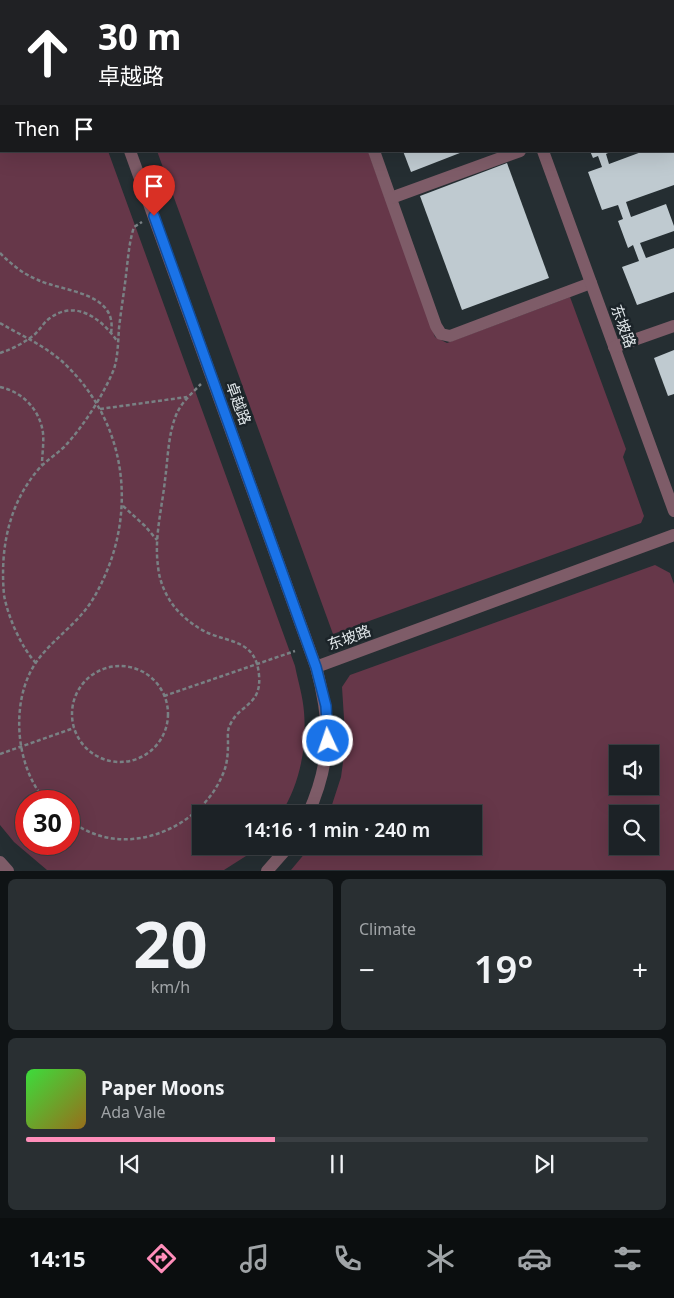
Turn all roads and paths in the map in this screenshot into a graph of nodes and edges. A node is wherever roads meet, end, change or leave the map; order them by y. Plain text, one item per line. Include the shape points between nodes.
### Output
1 (130, 152) edge
2 (374, 152) edge
3 (517, 152) edge
4 (543, 152) edge
5 (391, 198) junction
6 (154, 216) junction
7 (0, 253) edge
8 (591, 282) junction
9 (0, 323) edge
10 (674, 326) edge
11 (111, 333) junction
12 (28, 339) junction
13 (118, 342) junction
14 (614, 347) junction
15 (0, 353) edge
16 (211, 374) junction
17 (0, 387) edge
18 (188, 397) junction
19 (96, 403) junction
20 (100, 409) junction
21 (42, 465) junction
22 (122, 506) junction
23 (674, 511) edge
24 (674, 535) edge
25 (157, 540) junction
26 (309, 646) junction
27 (36, 662) junction
28 (256, 664) junction
29 (316, 667) junction
30 (164, 696) junction
31 (74, 728) junction
32 (21, 746) junction
33 (0, 754) edge
34 (38, 790) edge
35 (312, 805) edge
36 (80, 827) edge
37 (281, 855) edge
38 (0, 862) edge
39 (8, 870) edge
40 (267, 870) edge

1 - 6 street, 卓越路
2 - 5 street
3 - 5 street
4 - 8 street, 东坡路
5 - 8 street via 436,326 445,336
6 - 13 path via 133,230
6 - 16 street, 卓越路
7 - 11 path via 31,278 102,303 111,320
8 - 14 street, 东坡路
9 - 12 path
10 - 14 street
11 - 12 path via 95,317 66,310 51,317
11 - 13 path
12 - 15 path
12 - 19 path via 66,366
13 - 19 path via 114,368
14 - 23 street, 东坡路
16 - 18 path
16 - 26 street, 卓越路
17 - 21 path via 20,395 35,411 42,431
18 - 20 path
18 - 25 path via 176,414 171,436
19 - 20 path
19 - 21 path via 67,443
20 - 22 path via 116,453
21 - 27 path via 20,494 9,517 1,562 7,608 25,649
22 - 25 path
22 - 27 path via 115,549 93,600
24 - 29 street, 东坡路
25 - 28 path via 160,578 173,605 199,628 241,643
26 - 28 path
26 - 29 street, 卓越路
27 - 32 path via 24,689
28 - 30 path
28 - 36 path via 259,677 256,695 230,725 222,777 194,812 155,835 134,838 106,837
29 - 35 street, 卓越路 via 326,706 328,741 321,783
30 - 31 path via 153,679 135,669 104,669 80,688 72,707
30 - 31 path via 167,707 165,729 154,748 136,759 114,762 93,754 78,738
31 - 32 path
32 - 33 path
32 - 34 path via 27,771
37 - 40 street
38 - 39 street

